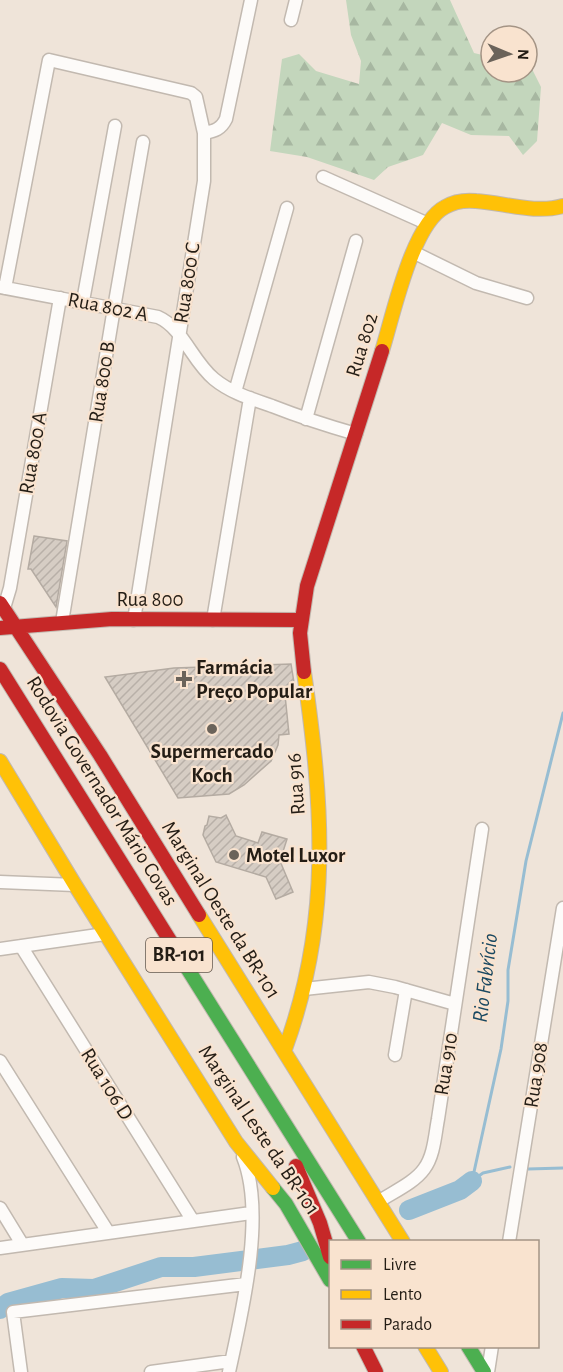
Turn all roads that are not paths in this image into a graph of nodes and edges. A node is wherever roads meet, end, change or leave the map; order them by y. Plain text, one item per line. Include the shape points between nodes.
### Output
1 (251, 0) edge
2 (296, 0) edge
3 (291, 20) dead end
4 (116, 126) dead end
5 (204, 133) junction
6 (143, 142) dead end
7 (323, 177) dead end
8 (563, 206) edge
9 (287, 208) dead end
10 (426, 223) junction
11 (356, 241) dead end
12 (413, 252) junction
13 (2, 287) edge
14 (60, 298) junction
15 (527, 298) dead end
16 (83, 301) junction
17 (114, 308) junction
18 (179, 334) junction
19 (235, 392) junction
20 (250, 398) junction
21 (306, 419) junction
22 (356, 434) junction
23 (1, 609) edge
24 (134, 620) junction
25 (213, 620) junction
26 (301, 620) junction
27 (62, 622) junction
28 (46, 624) junction
29 (16, 626) junction
30 (0, 630) edge
31 (30, 646) junction
32 (0, 669) edge
33 (0, 761) edge
34 (482, 830) dead end
35 (88, 836) dead end
36 (0, 882) edge
37 (75, 885) junction
38 (563, 908) edge
39 (105, 934) junction
40 (21, 946) junction
41 (0, 949) edge
42 (304, 989) junction
43 (406, 990) junction
44 (455, 1004) junction
45 (285, 1049) junction
46 (395, 1055) dead end
47 (0, 1061) edge
48 (237, 1142) junction
49 (296, 1166) junction
50 (378, 1202) junction
51 (0, 1208) edge
52 (251, 1213) junction
53 (193, 1221) junction
54 (108, 1232) junction
55 (342, 1240) edge
56 (358, 1240) edge
57 (402, 1240) edge
58 (509, 1240) edge
59 (22, 1244) junction
60 (0, 1248) edge
61 (329, 1254) edge
62 (329, 1278) edge
63 (246, 1284) junction
64 (364, 1348) edge
65 (426, 1348) edge
66 (469, 1348) edge
67 (492, 1348) edge
68 (230, 1367) edge
69 (21, 1372) edge
70 (151, 1372) edge
71 (376, 1372) edge
72 (441, 1372) edge
73 (486, 1372) edge

1 - 5 street via 226,119 222,127
2 - 3 street
4 - 16 street
5 - 13 street, Rua 800 C via 199,103 191,93 49,60
5 - 18 street, Rua 800 C via 204,181
6 - 17 street, Rua 800 B
7 - 10 street
8 - 10 main road, Rua 802 via 545,209 466,201 446,205
9 - 19 street
10 - 12 main road, Rua 802
11 - 21 street
12 - 15 street via 476,283
12 - 22 main road, Rua 802
13 - 14 street, Rua 802 A
14 - 16 street, Rua 802 A
14 - 23 street, Rua 800 A via 10,588
16 - 17 street, Rua 802 A
17 - 18 street, Rua 802 A via 159,317
17 - 27 street, Rua 800 B
18 - 19 street, Rua 802 A via 203,369
18 - 24 street, Rua 800 C
19 - 20 street, Rua 802 A
20 - 21 street, Rua 802 A
20 - 25 street
21 - 22 street, Rua 802 A
22 - 26 main road, Rua 802
23 - 29 main road, Marginal Oeste da BR-101
24 - 25 main road, Rua 800
24 - 27 main road, Rua 800
25 - 26 main road, Rua 800
26 - 42 main road, Rua 916 via 315,750 320,864
27 - 28 main road, Rua 800
28 - 29 main road, Rua 800
28 - 31 main road
29 - 30 main road, Rua 800
29 - 31 main road, Marginal Oeste da BR-101
30 - 31 main road
31 - 45 main road, Marginal Oeste da BR-101
32 - 56 main road, Rodovia Governador Mário Covas / BR-101
33 - 37 main road, Marginal Leste da BR-101
34 - 44 street, Rua 910
35 - 49 main road, Rodovia Governador Mário Covas / BR-101
36 - 37 street
37 - 39 main road, Marginal Leste da BR-101
38 - 58 street, Rua 908
39 - 40 street
39 - 48 main road, Marginal Leste da BR-101
40 - 41 street
40 - 53 street, Rua 106 D
42 - 43 street via 369,982
42 - 45 main road, Rua 916
43 - 44 street
43 - 46 street
44 - 50 street, Rua 910 via 430,1157 418,1176
45 - 50 main road, Marginal Oeste da BR-101
47 - 54 street
48 - 52 street via 250,1182
48 - 62 main road, Marginal Leste da BR-101 via 286,1204
49 - 55 main road, Rodovia Governador Mário Covas / BR-101
49 - 61 main road
50 - 57 main road, Marginal Oeste da BR-101
51 - 59 street
52 - 53 street
52 - 63 street
53 - 54 street
54 - 59 street
59 - 60 street
63 - 68 street
63 - 69 street via 13,1312
64 - 71 main road
65 - 72 main road
66 - 73 main road
67 - 73 street
68 - 70 street

